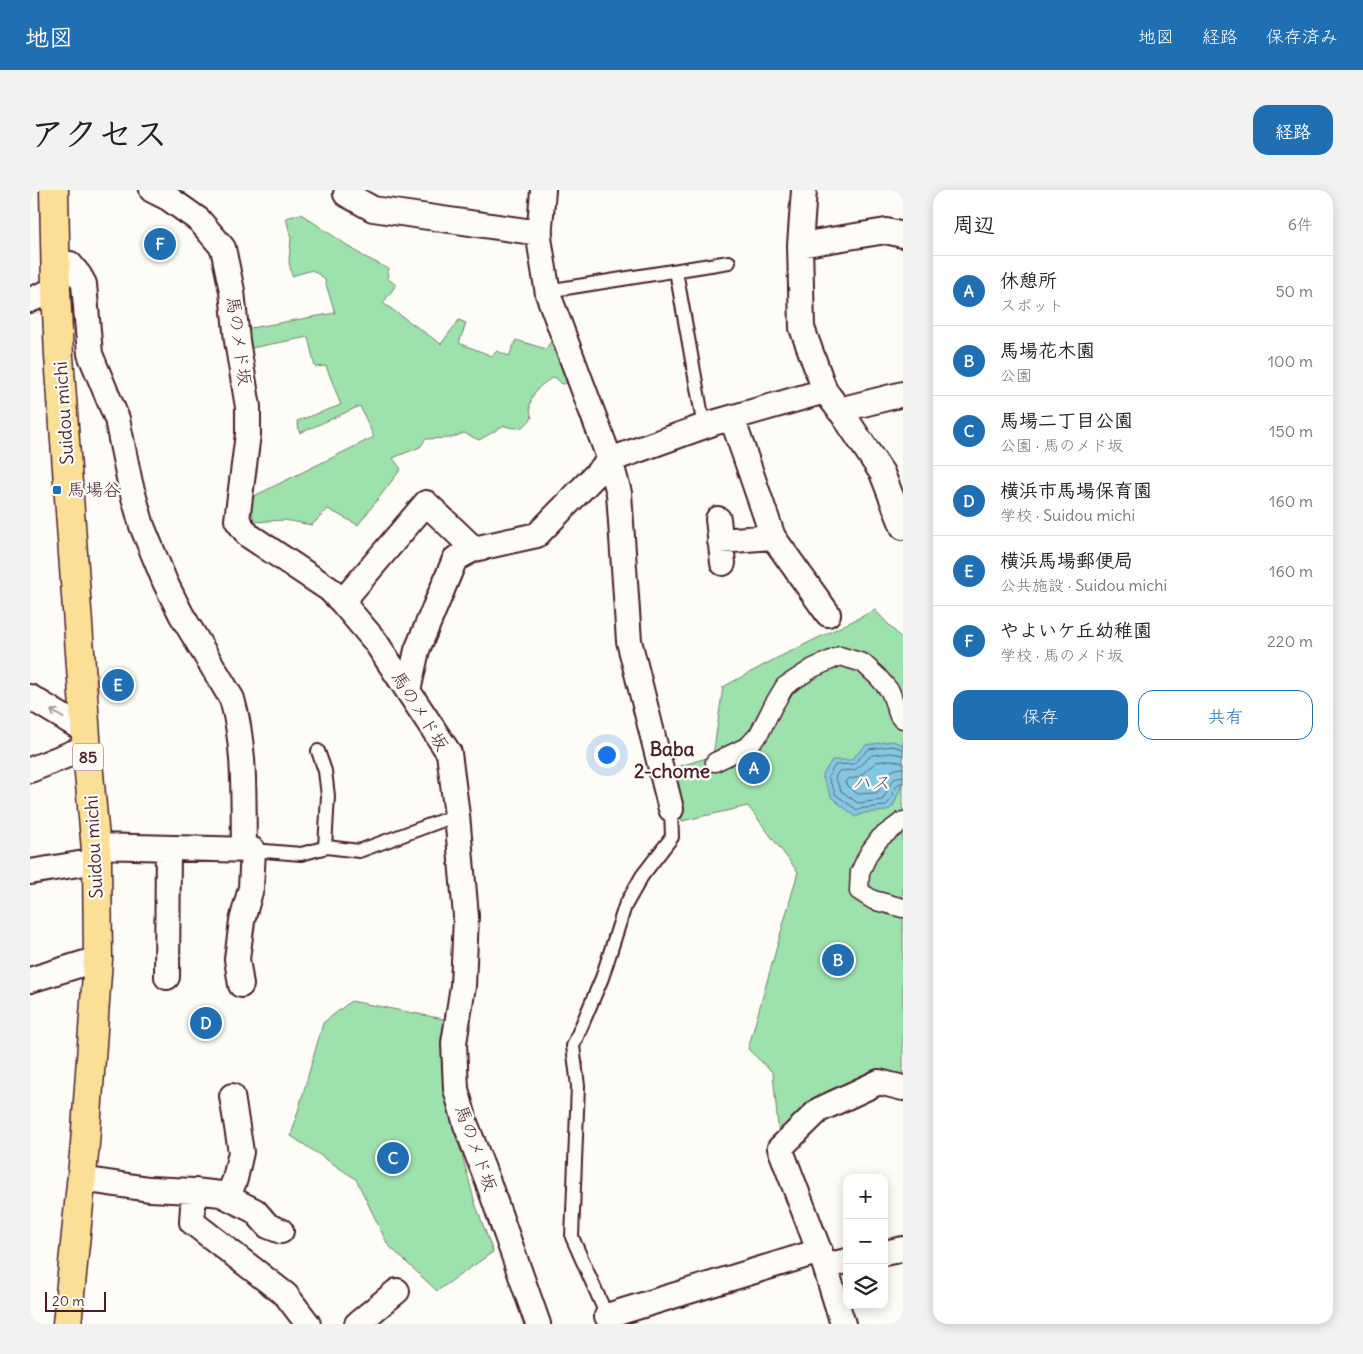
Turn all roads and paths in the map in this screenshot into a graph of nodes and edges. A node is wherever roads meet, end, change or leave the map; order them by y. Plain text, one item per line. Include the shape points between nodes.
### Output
1 (54, 190) edge
2 (152, 190) edge
3 (543, 190) edge
4 (804, 190) edge
5 (346, 194) dead end
6 (540, 233) junction
7 (903, 238) edge
8 (800, 245) junction
9 (729, 262) dead end
10 (676, 271) junction
11 (56, 277) junction
12 (548, 291) junction
13 (30, 300) edge
14 (825, 391) junction
15 (903, 394) edge
16 (839, 410) junction
17 (732, 418) junction
18 (704, 427) junction
19 (610, 460) junction
20 (902, 521) edge
21 (773, 537) junction
22 (720, 541) dead end
23 (474, 549) junction
24 (342, 602) junction
25 (828, 614) dead end
26 (408, 691) junction
27 (30, 697) edge
28 (903, 719) edge
29 (87, 738) junction
30 (318, 751) dead end
31 (715, 762) dead end
32 (30, 770) edge
33 (671, 809) joint
34 (457, 815) junction
35 (903, 821) edge
36 (325, 847) junction
37 (168, 848) junction
38 (248, 850) junction
39 (96, 854) junction
40 (30, 872) edge
41 (903, 908) edge
42 (98, 959) junction
43 (167, 977) dead end
44 (30, 980) edge
45 (241, 985) dead end
46 (903, 1088) edge
47 (232, 1096) dead end
48 (80, 1179) junction
49 (194, 1191) junction
50 (228, 1197) junction
51 (281, 1231) dead end
52 (903, 1249) edge
53 (888, 1252) edge
54 (830, 1259) edge
55 (397, 1291) dead end
56 (607, 1316) joint
57 (67, 1324) edge
58 (308, 1324) edge
59 (357, 1324) edge
60 (538, 1324) edge
61 (843, 1324) edge

1 - 11 main road, Suidou michi / 85
2 - 24 street, 馬のメド坂 via 199,220 223,248 248,407 238,520 248,535 329,589
3 - 6 street
4 - 8 street
5 - 6 street via 373,209
6 - 12 street
7 - 8 street via 886,231
8 - 14 street via 802,328
9 - 10 lane
10 - 12 lane
10 - 18 lane
11 - 13 street
11 - 29 main road, Suidou michi / 85
11 - 38 street via 70,264 84,284 90,354 117,419 142,526 181,614 232,699 241,743
12 - 19 street
14 - 16 street
14 - 17 street
15 - 16 street
16 - 20 street via 882,473
17 - 18 street
17 - 21 street
18 - 19 street
19 - 23 street via 536,535
19 - 33 street via 619,493 629,641
21 - 22 street
21 - 25 street
23 - 24 street via 426,502
23 - 26 street via 455,559 418,650
24 - 26 street, 馬のメド坂 via 375,641
26 - 34 street, 馬のメド坂 via 449,753
29 -> 27 street via 76,725
28 - 31 street via 890,691 878,677 863,664 840,656 785,686 759,734 748,746
29 - 32 street via 75,752
29 - 39 main road, Suidou michi / 85
30 - 36 lane via 328,796
33 - 56 lane via 672,837 642,876 625,906 602,978 573,1046 578,1086 572,1237
34 - 36 lane via 359,851
34 - 60 street, 馬のメド坂 via 466,916 463,986 454,1043 456,1089
35 - 41 street via 880,838 870,853 860,872 859,891 873,900
36 - 38 lane via 301,854
37 - 38 street
37 - 39 street
37 - 43 street
38 - 45 street via 251,888 237,959
39 - 40 street
39 - 42 main road, Suidou michi / 85
42 - 44 street
42 - 48 main road, Suidou michi / 85
46 - 54 street via 879,1082 819,1110 780,1148
47 - 50 street via 241,1152
48 - 49 street via 149,1189
48 - 57 main road, Suidou michi / 85
49 - 50 street
49 - 58 street via 192,1222 286,1295
50 - 51 street via 254,1211 268,1226
52 - 53 street
54 - 56 street
54 - 61 street
55 - 59 street

